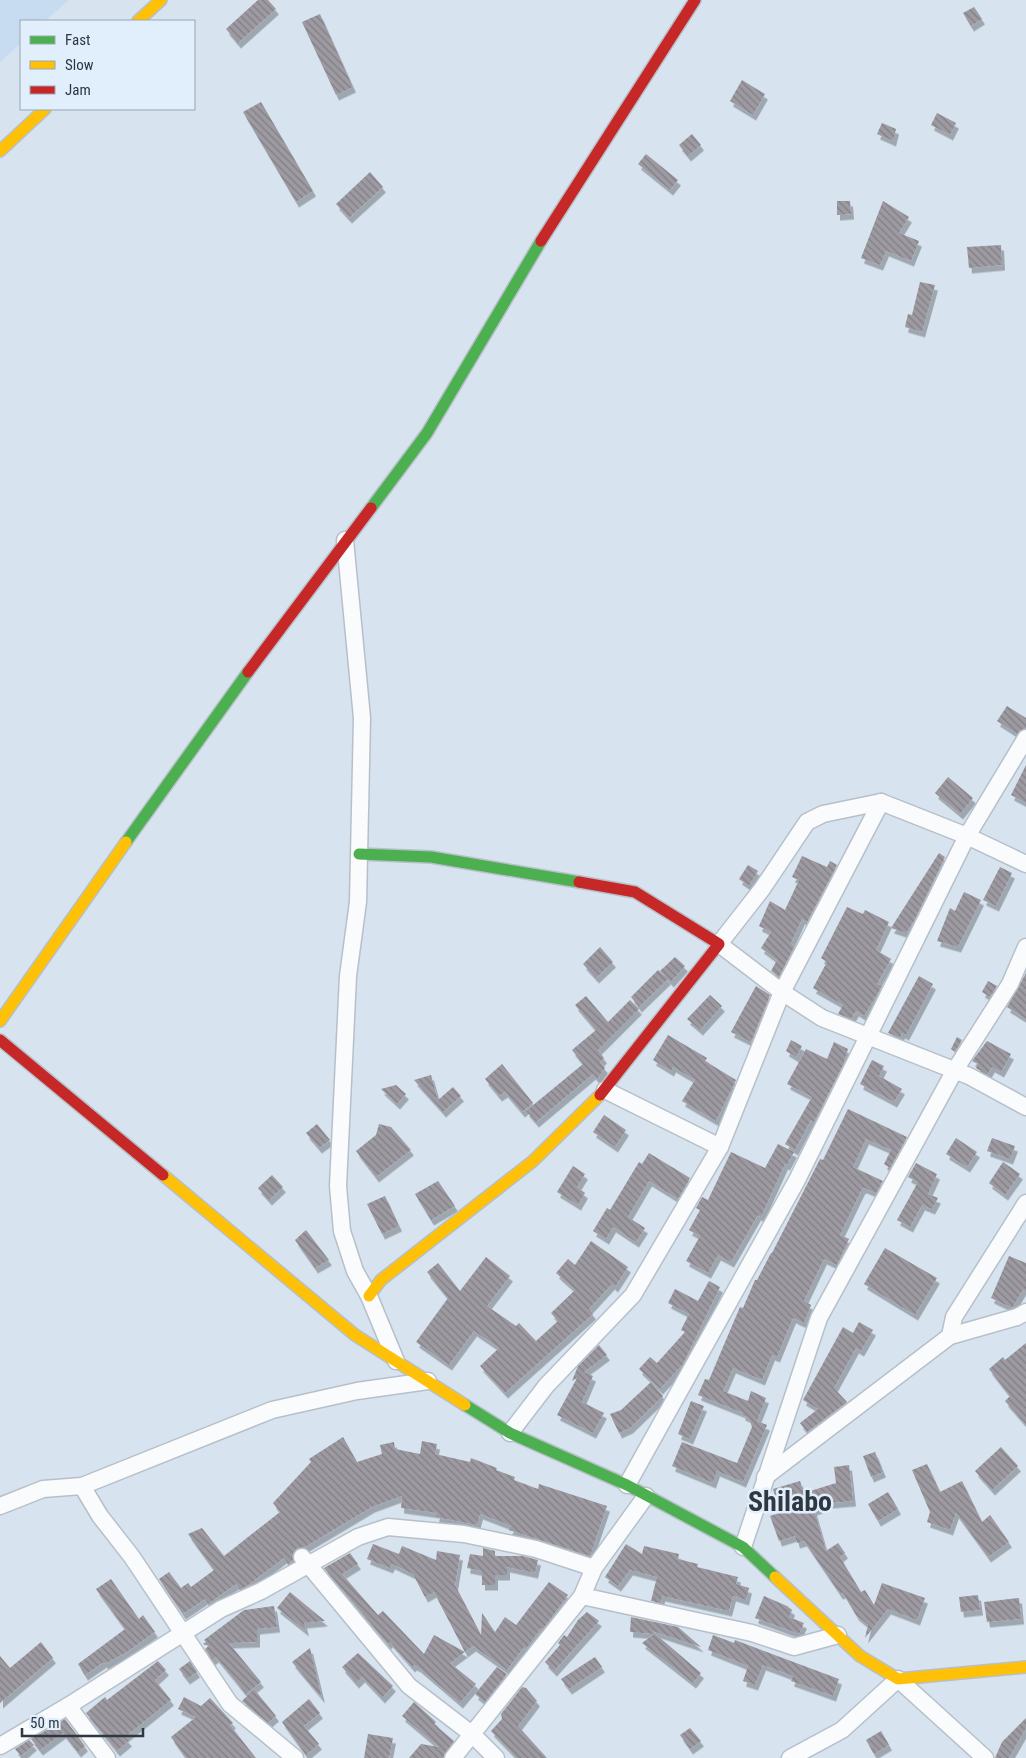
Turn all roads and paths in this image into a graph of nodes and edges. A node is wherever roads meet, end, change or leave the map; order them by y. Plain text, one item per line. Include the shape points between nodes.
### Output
1 (160, 0) edge
2 (695, 0) edge
3 (139, 20) edge
4 (44, 110) edge
5 (0, 151) edge
6 (345, 540) junction
7 (1026, 738) edge
8 (881, 802) junction
9 (967, 836) junction
10 (359, 854) junction
11 (1026, 864) edge
12 (720, 944) junction
13 (1026, 947) edge
14 (782, 992) junction
15 (0, 1021) edge
16 (869, 1035) junction
17 (0, 1040) edge
18 (955, 1070) junction
19 (605, 1090) junction
20 (1026, 1107) edge
21 (720, 1147) junction
22 (1026, 1203) edge
23 (369, 1296) junction
24 (1026, 1312) edge
25 (950, 1336) junction
26 (396, 1361) junction
27 (428, 1381) junction
28 (510, 1433) junction
29 (765, 1477) junction
30 (627, 1485) junction
31 (82, 1486) junction
32 (646, 1496) junction
33 (0, 1506) edge
34 (744, 1547) junction
35 (306, 1561) junction
36 (594, 1568) junction
37 (582, 1596) junction
38 (182, 1634) junction
39 (838, 1635) junction
40 (1026, 1667) edge
41 (898, 1679) junction
42 (68, 1706) junction
43 (472, 1735) junction
44 (0, 1746) edge
45 (107, 1758) edge
46 (295, 1758) edge
47 (453, 1758) edge
48 (496, 1758) edge
49 (790, 1758) edge
50 (985, 1758) edge

1 - 3 main road
2 - 6 main road via 525,266 427,433
4 - 5 main road
6 - 10 street via 362,718
6 - 15 main road via 195,743
7 - 9 street
8 - 9 street
8 - 12 street via 823,814 807,822
8 - 14 street
9 - 11 street
9 - 16 street
10 - 12 main road via 431,858 635,892
10 - 23 street via 358,902 348,976 338,1186 342,1231 355,1270
12 - 14 street
12 - 19 main road
13 - 18 street via 1010,984
14 - 16 street via 822,1018
14 - 21 street
16 - 18 street
16 - 30 street via 797,1180
17 - 26 main road via 355,1335
18 - 20 street
18 - 29 street via 819,1318
19 - 21 street
19 - 23 main road via 533,1161 381,1280
21 - 28 street via 633,1295 546,1386
22 - 25 street via 954,1317
23 - 26 street
24 - 25 street
25 - 29 street
26 - 27 main road
27 - 28 main road
27 - 31 street via 357,1391 272,1410
28 - 30 main road
29 - 34 street
30 - 32 main road
31 - 33 street via 44,1489
31 - 38 street
32 - 34 main road
32 - 36 street
34 - 39 main road
35 - 36 street via 388,1527 464,1534 536,1549
35 - 38 street via 261,1591 221,1608
35 - 43 street via 408,1686
36 - 37 street
37 - 39 street via 752,1633 794,1647
37 - 43 street
38 - 42 street
38 - 46 street via 230,1704
39 - 41 main road via 860,1656
40 - 41 main road
41 - 49 street via 842,1730
41 - 50 street
42 - 44 street
42 - 45 street
43 - 47 street
43 - 48 street

